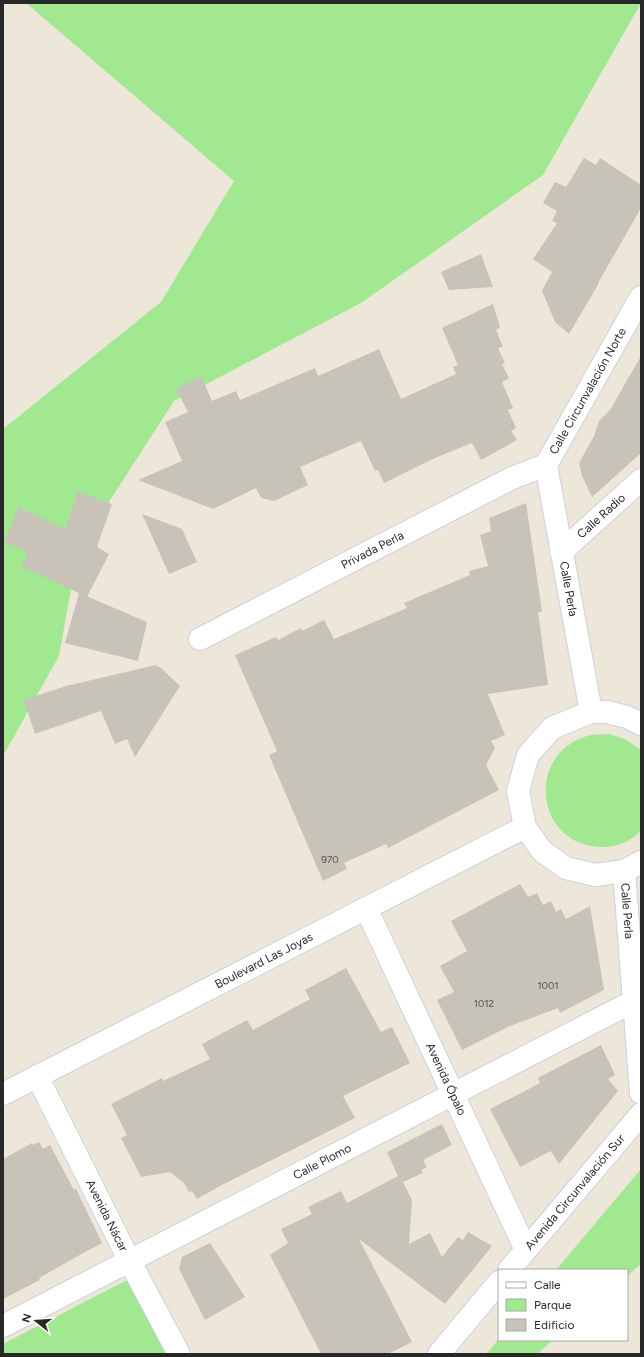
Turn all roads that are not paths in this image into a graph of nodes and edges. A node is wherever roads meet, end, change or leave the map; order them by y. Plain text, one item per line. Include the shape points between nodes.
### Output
1 (641, 297) edge
2 (546, 465) junction
3 (641, 480) edge
4 (561, 552) junction
5 (200, 639) dead end
6 (591, 712) junction
7 (641, 724) edge
8 (526, 827) junction
9 (633, 867) edge
10 (366, 908) junction
11 (637, 999) edge
12 (37, 1076) junction
13 (641, 1093) edge
14 (3, 1094) edge
15 (453, 1094) junction
16 (641, 1114) edge
17 (526, 1250) junction
18 (129, 1260) junction
19 (510, 1269) edge
20 (498, 1283) edge
21 (3, 1326) edge
22 (179, 1354) edge
23 (439, 1354) edge

1 - 2 street, Calle Circunvalación Norte
2 - 4 street, Calle Perla
2 - 5 street, Privada Perla via 512,478
3 - 4 street, Calle Radio
4 - 6 street, Calle Perla
6 - 7 street via 607,712 628,717
6 - 8 street via 552,728 528,755 518,791
8 - 9 street via 542,851 566,868 595,875
8 - 10 street, Boulevard Las Joyas
9 - 11 street, Calle Perla
10 - 12 street, Boulevard Las Joyas
10 - 15 street, Avenida Ópalo
11 - 13 street, Calle Perla
11 - 15 street, Calle Plomo
12 - 14 street, Boulevard Las Joyas
12 - 18 street, Avenida Nácar
15 - 17 street, Avenida Ópalo
15 - 18 street, Calle Plomo
16 - 17 street, Avenida Circunvalación Sur
17 - 19 street, Avenida Circunvalación Sur
18 - 21 street, Calle Plomo
18 - 22 street, Avenida Nácar
20 - 23 street

